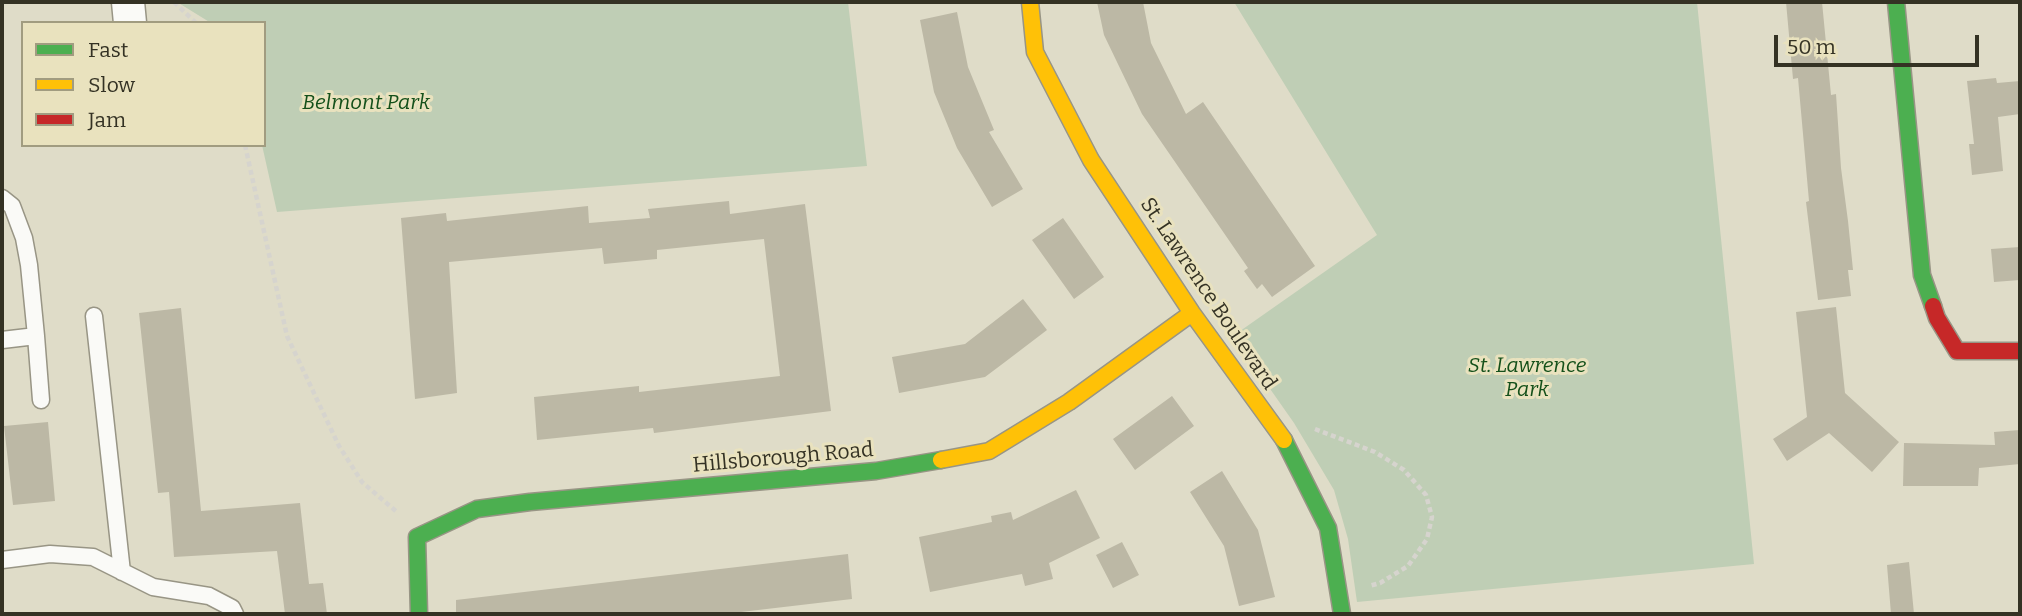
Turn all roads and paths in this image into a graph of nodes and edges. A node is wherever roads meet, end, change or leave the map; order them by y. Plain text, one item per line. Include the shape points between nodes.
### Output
1 (128, 2) edge
2 (174, 2) edge
3 (1030, 2) edge
4 (1896, 2) edge
5 (130, 21) edge
6 (194, 21) edge
7 (245, 147) edge
8 (2, 198) edge
9 (1192, 313) junction
10 (94, 316) dead end
11 (36, 336) junction
12 (2, 340) edge
13 (2020, 351) edge
14 (41, 400) dead end
15 (1312, 428) dead end
16 (404, 518) dead end
17 (2, 560) edge
18 (122, 572) junction
19 (1368, 587) dead end
20 (235, 614) edge
21 (419, 614) edge
22 (1342, 614) edge

1 - 5 street
2 - 6 path
3 - 9 street, St. Lawrence Boulevard via 1035,52 1091,160
4 - 13 street via 1922,275 1937,318 1957,351
7 - 16 path via 287,336 339,446 362,482
8 - 11 lane via 12,206 24,238
9 - 21 street, Hillsborough Road via 1069,402 989,451 876,471 477,509 418,537
9 - 22 street, St. Lawrence Boulevard via 1284,440 1328,528
10 - 18 lane
11 - 12 lane
11 - 14 lane
15 - 19 path via 1375,452 1404,470 1426,495 1432,517 1427,540 1408,566
17 - 18 lane via 50,554 93,558
18 - 20 lane via 153,587 209,596

